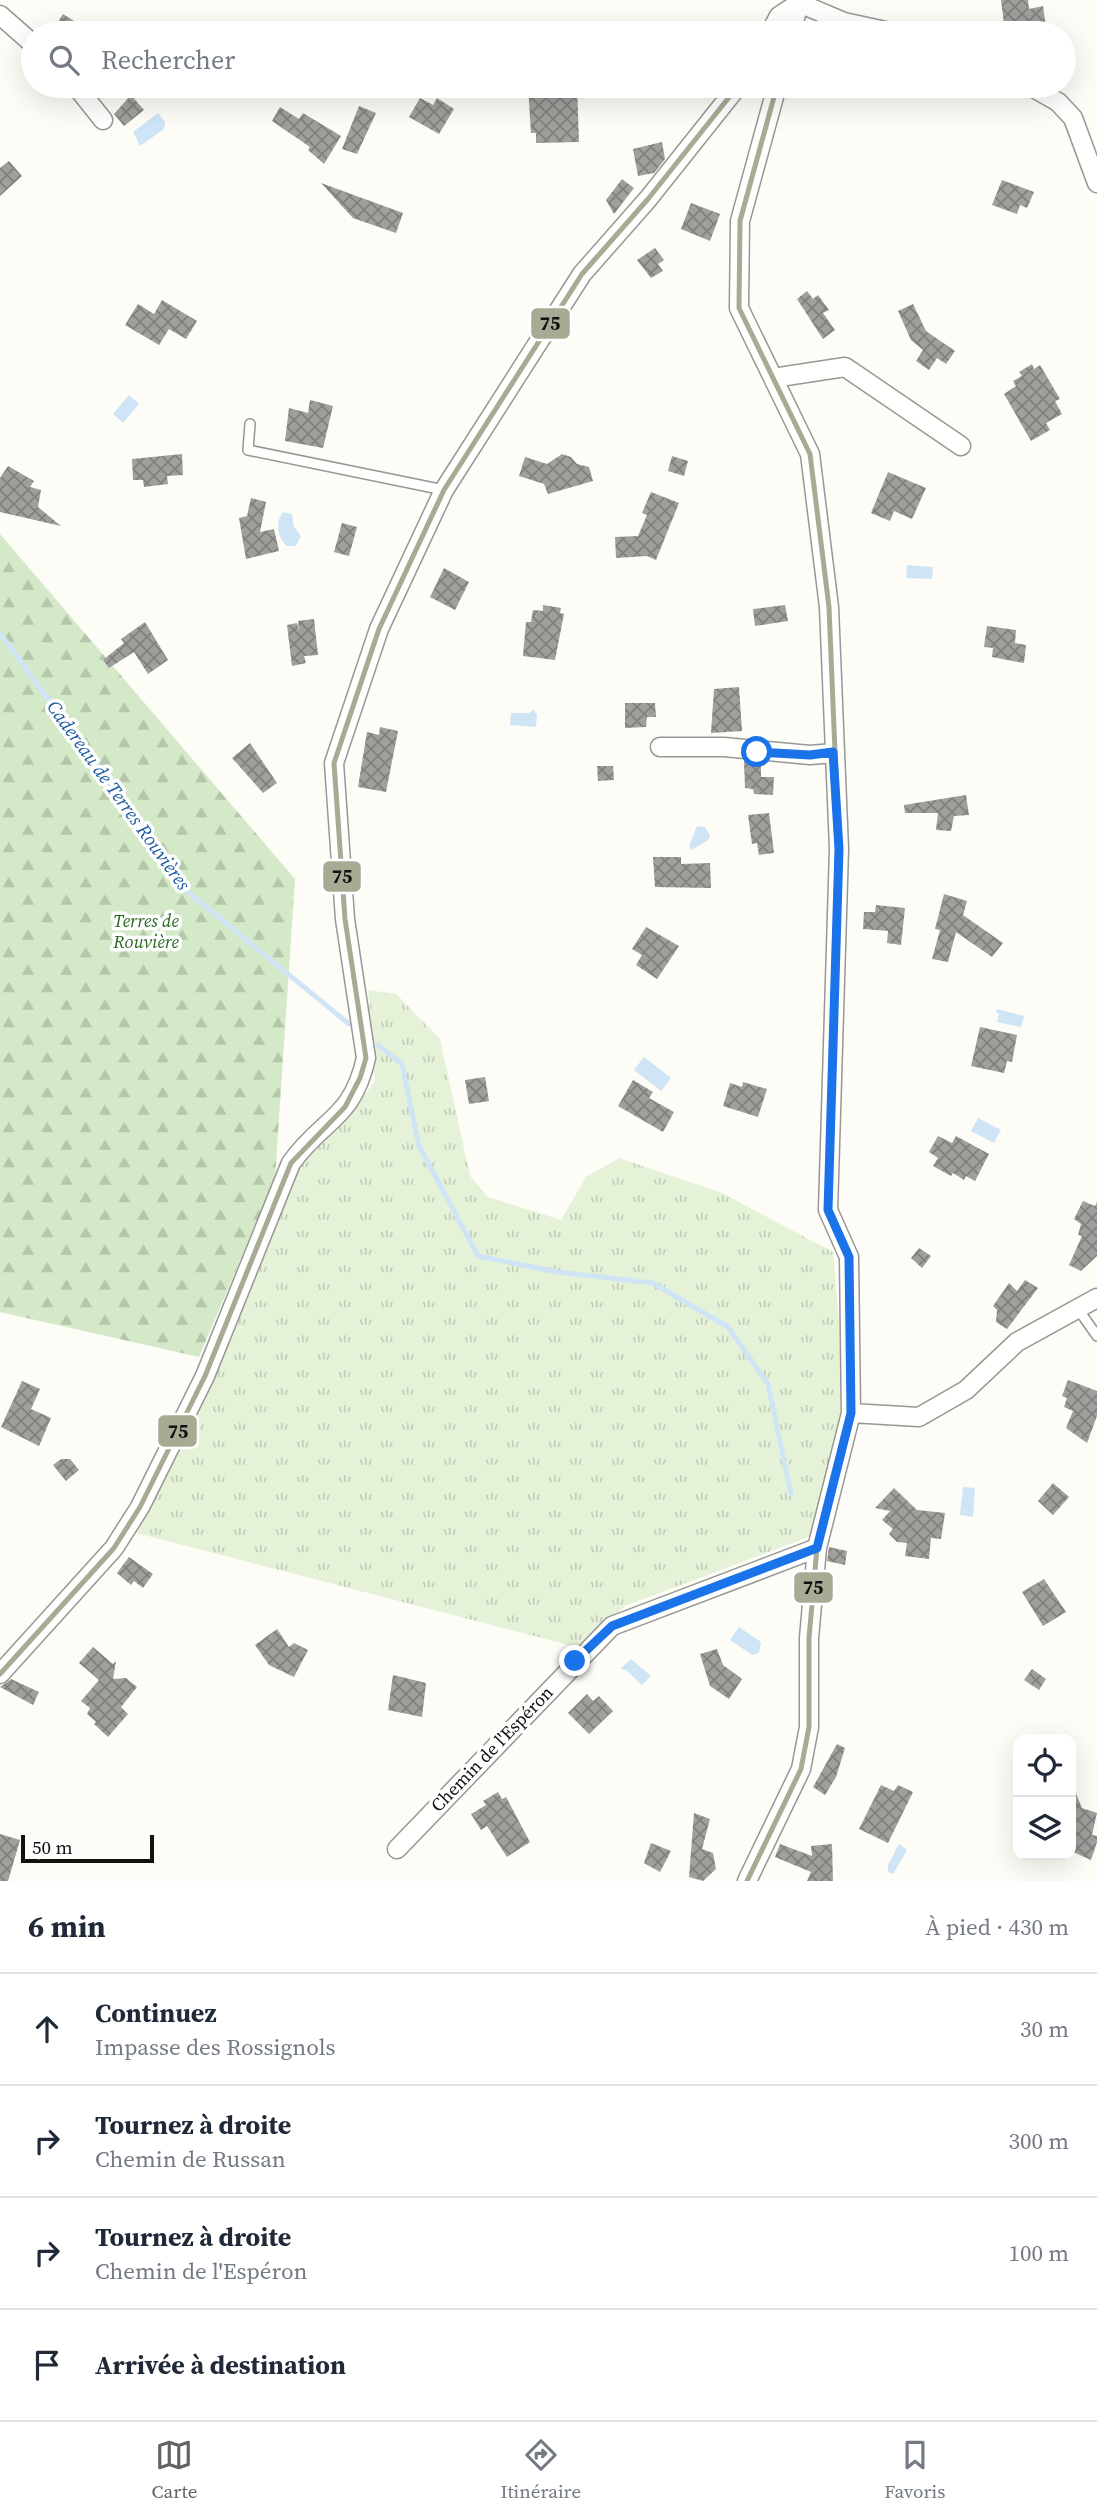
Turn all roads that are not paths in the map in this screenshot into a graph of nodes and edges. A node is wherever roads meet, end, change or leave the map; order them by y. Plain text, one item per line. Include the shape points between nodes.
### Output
1 (799, 2) edge
2 (0, 15) edge
3 (776, 21) edge
4 (794, 21) edge
5 (842, 21) edge
6 (21, 33) edge
7 (86, 98) edge
8 (728, 98) edge
9 (774, 98) edge
10 (1051, 98) edge
11 (103, 120) dead end
12 (1097, 183) edge
13 (773, 379) junction
14 (250, 424) dead end
15 (961, 446) dead end
16 (444, 490) junction
17 (660, 747) dead end
18 (833, 752) junction
19 (1097, 1298) edge
20 (1078, 1309) junction
21 (1097, 1336) edge
22 (851, 1413) junction
23 (817, 1548) junction
24 (0, 1674) edge
25 (397, 1849) dead end
26 (747, 1881) edge

1 - 3 street
1 - 4 street
1 - 5 street
2 - 6 street
7 - 11 street
8 - 16 street via 582,274
9 - 13 street via 740,222 739,308
10 - 12 street via 1073,118
13 - 15 street via 845,366
13 - 18 street via 810,454 830,607
14 - 16 lane via 248,450
16 - 24 street via 379,629 334,763 345,919 365,1047 361,1080 341,1114 313,1135 291,1163 205,1376 139,1507 114,1548
17 - 18 street via 810,755
18 - 22 street via 839,849 828,1210 849,1257
19 - 20 street
20 - 21 lane
20 - 22 street via 1017,1342 966,1390 919,1417
22 - 23 street
23 - 25 street, Chemin de l'Espéron via 612,1626
23 - 26 street via 809,1638 809,1727 801,1769

